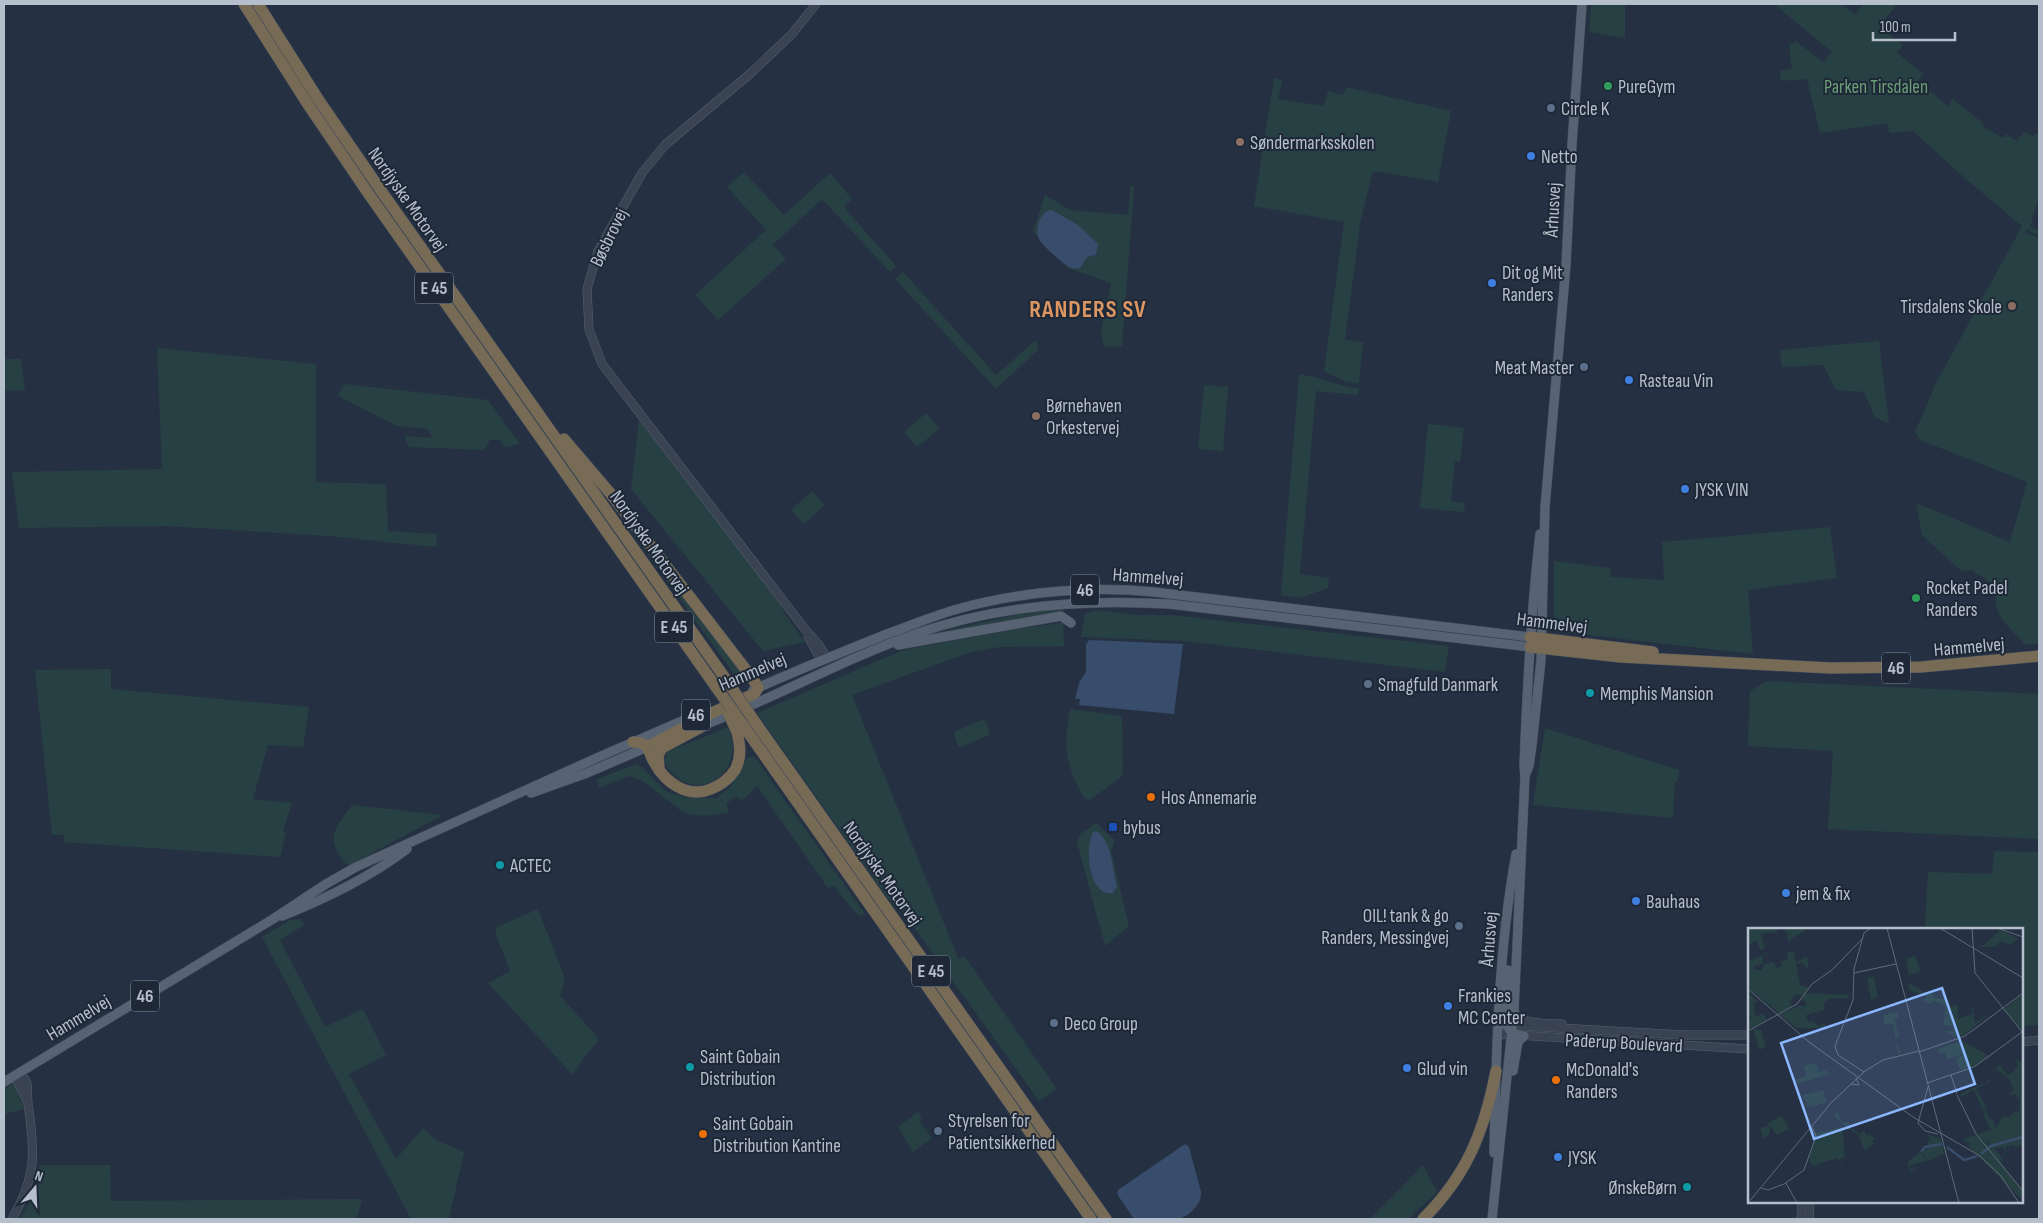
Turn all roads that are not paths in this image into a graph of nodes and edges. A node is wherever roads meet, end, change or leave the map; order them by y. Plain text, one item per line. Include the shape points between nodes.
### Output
1 (244, 4) edge
2 (258, 4) edge
3 (816, 4) edge
4 (1582, 4) edge
5 (470, 316) junction
6 (1545, 507) junction
7 (1071, 624) dead end
8 (1536, 643) junction
9 (878, 649) junction
10 (2039, 656) edge
11 (824, 660) junction
12 (1751, 664) junction
13 (839, 666) junction
14 (758, 688) junction
15 (754, 704) junction
16 (703, 726) junction
17 (741, 730) junction
18 (633, 742) junction
19 (647, 747) junction
20 (660, 772) junction
21 (1525, 776) junction
22 (491, 807) junction
23 (1522, 826) junction
24 (420, 838) junction
25 (398, 848) junction
26 (344, 875) junction
27 (343, 887) junction
28 (290, 913) junction
29 (272, 919) junction
30 (1514, 1010) junction
31 (1504, 1029) junction
32 (1641, 1033) junction
33 (1748, 1035) edge
34 (1524, 1036) junction
35 (2039, 1040) edge
36 (2023, 1042) edge
37 (1748, 1049) edge
38 (1496, 1071) junction
39 (18, 1073) junction
40 (4, 1082) edge
41 (1503, 1125) junction
42 (1802, 1203) edge
43 (1810, 1203) edge
44 (1493, 1205) junction
45 (12, 1219) edge
46 (1091, 1219) edge
47 (1106, 1219) edge
48 (1423, 1219) edge
49 (1492, 1219) edge
50 (1801, 1219) edge
51 (1809, 1219) edge

1 - 17 highway, Nordjyske Motorvej / E 45, bridge via 368,193 632,567
2 - 5 highway, Nordjyske Motorvej / E 45 via 343,136
3 - 11 street, Bøsbrovej via 792,34 665,145 642,173 598,251 587,289 590,329 602,364 819,644
4 - 6 main road, Århusvej via 1566,265
5 - 14 highway
5 - 47 highway, Nordjyske Motorvej / E 45, bridge
6 - 8 main road, Århusvej
6 - 8 main road, Århusvej via 1537,564
7 - 9 main road via 1060,616
8 - 9 main road, Hammelvej / 46 via 1169,604 1103,602 988,615 933,629
8 - 11 main road, Hammelvej / 46 via 1154,592 1090,590 1038,594 965,607
8 - 12 highway, Hammelvej / 46
8 - 12 highway, Hammelvej / 46 via 1621,657
8 - 21 main road, Århusvej
8 - 21 main road, Århusvej via 1532,745
9 - 13 main road, Hammelvej / 46
10 - 12 highway, Hammelvej / 46 via 1921,667 1830,668
11 - 13 main road
11 - 14 main road, Hammelvej / 46
11 - 15 main road via 816,670
13 - 15 main road, Hammelvej / 46
14 - 18 main road, Hammelvej / 46
14 - 19 highway via 754,694
15 - 16 main road, Hammelvej / 46
16 - 19 main road, Hammelvej / 46
16 - 20 highway via 660,751
17 - 20 highway via 737,766 718,786 692,792 670,783
17 - 46 highway, Nordjyske Motorvej / E 45
18 - 19 highway
18 - 22 main road, Hammelvej / 46
19 - 20 highway
19 - 22 main road, Hammelvej / 46 via 588,773
21 - 23 main road, Århusvej
22 - 24 main road, Hammelvej / 46
23 - 30 main road, Århusvej
23 - 31 main road, Århusvej via 1507,904
24 - 25 main road, Hammelvej / 46
24 - 27 main road, Hammelvej / 46
25 - 26 main road, Hammelvej / 46
25 - 27 main road via 349,878
26 - 28 main road via 341,882
26 - 29 main road, Hammelvej / 46
27 - 28 main road, Hammelvej / 46
28 - 29 main road, Hammelvej / 46
29 - 39 main road, Hammelvej / 46
30 - 31 main road, Århusvej
30 - 32 street via 1524,1021
31 - 32 street, Paderup Boulevard
31 - 34 main road
31 - 38 main road, Århusvej
31 - 41 main road
32 - 33 street, Paderup Boulevard
34 - 37 street, Paderup Boulevard
34 - 41 main road via 1518,1042
35 - 36 street
38 - 44 main road, Århusvej
38 - 48 highway via 1486,1114 1472,1152 1452,1186
39 - 40 main road, Hammelvej / 46
39 - 45 street via 27,1083 33,1135 32,1164 29,1184
41 - 44 main road, Århusvej
42 - 50 street
43 - 51 street
44 - 49 main road, Århusvej

